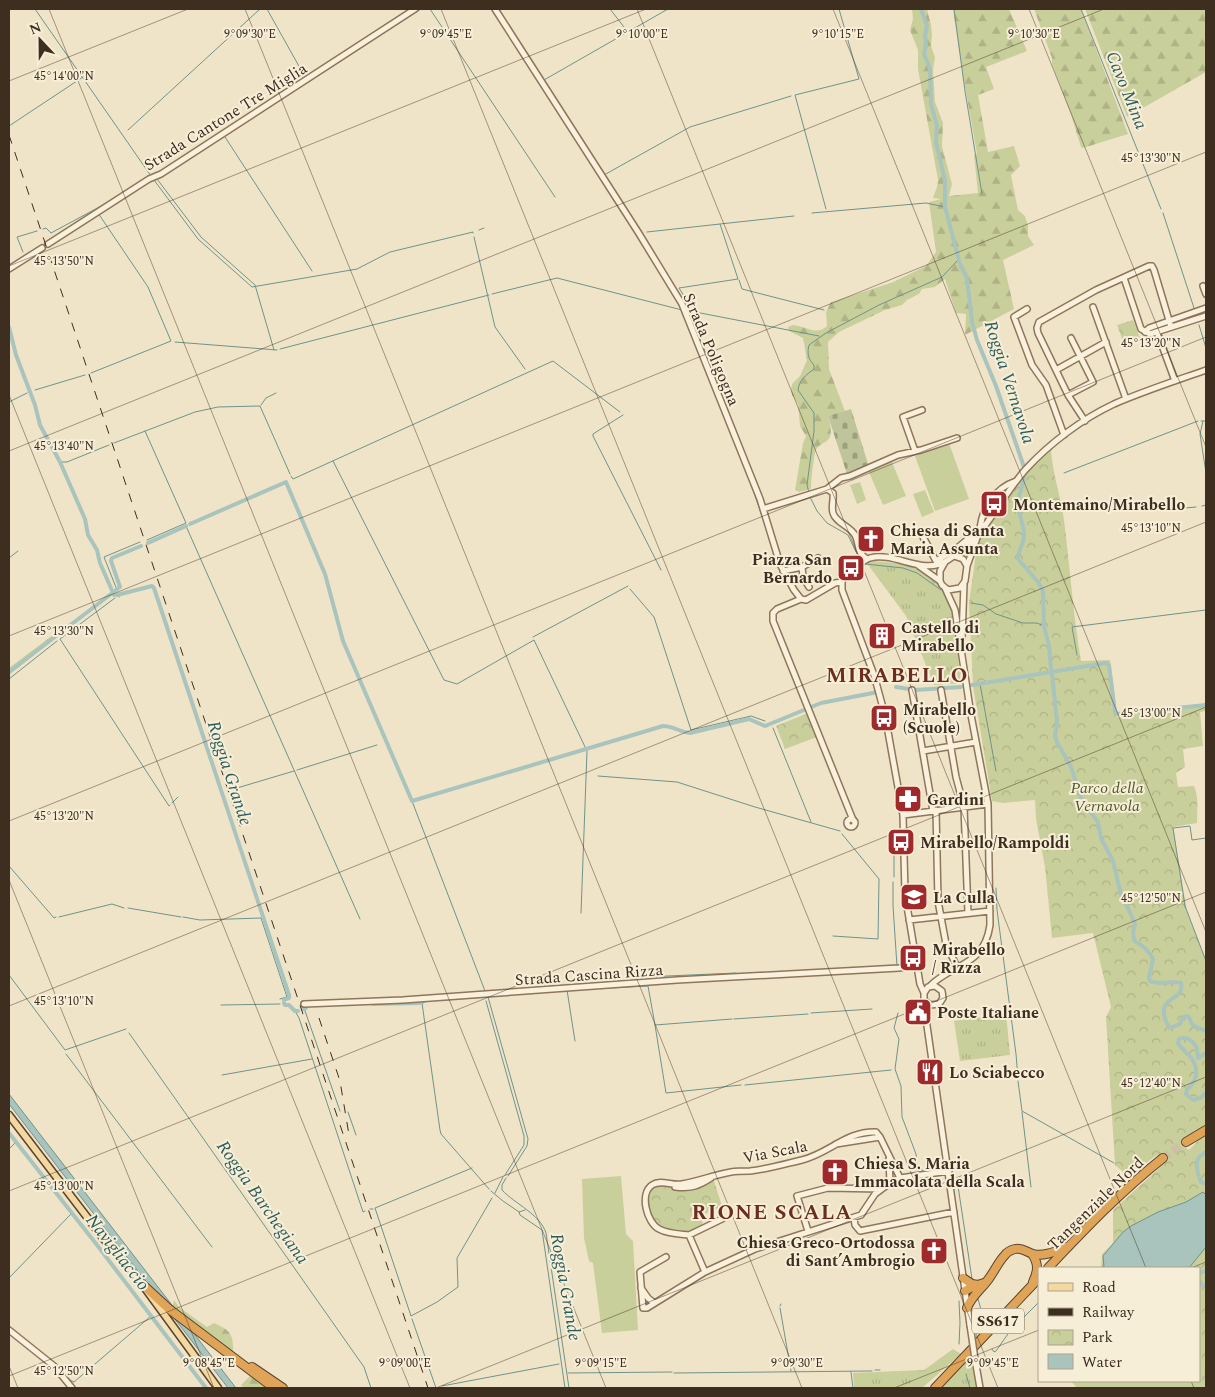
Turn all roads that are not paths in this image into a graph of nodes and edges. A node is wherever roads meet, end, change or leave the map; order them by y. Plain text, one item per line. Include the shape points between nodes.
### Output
1 (416, 9) edge
2 (495, 9) edge
3 (48, 244) dead end
4 (42, 248) dead end
5 (9, 269) edge
6 (1124, 278) junction
7 (1204, 286) dead end
8 (1206, 294) edge
9 (1093, 307) dead end
10 (1206, 308) edge
11 (1028, 309) dead end
12 (1188, 314) junction
13 (1206, 316) edge
14 (1191, 321) junction
15 (1170, 324) junction
16 (1146, 332) junction
17 (1157, 332) junction
18 (1071, 338) dead end
19 (1106, 342) junction
20 (1080, 356) junction
21 (1056, 370) junction
22 (1206, 370) edge
23 (1175, 381) junction
24 (1068, 395) junction
25 (1126, 399) junction
26 (922, 410) dead end
27 (1085, 422) junction
28 (1064, 435) junction
29 (957, 438) dead end
30 (915, 451) junction
31 (1016, 480) junction
32 (834, 482) junction
33 (827, 489) junction
34 (834, 493) junction
35 (763, 509) junction
36 (977, 534) junction
37 (922, 535) dead end
38 (818, 558) dead end
39 (949, 558) junction
40 (867, 559) junction
41 (918, 565) junction
42 (967, 566) junction
43 (802, 567) junction
44 (783, 571) junction
45 (940, 581) junction
46 (842, 582) junction
47 (964, 583) junction
48 (809, 587) dead end
49 (945, 588) junction
50 (800, 599) junction
51 (964, 666) junction
52 (912, 690) dead end
53 (941, 690) dead end
54 (976, 742) junction
55 (952, 746) junction
56 (923, 751) junction
57 (988, 804) junction
58 (964, 807) junction
59 (935, 810) junction
60 (903, 815) junction
61 (853, 820) dead end
62 (990, 911) junction
63 (968, 913) junction
64 (941, 916) junction
65 (908, 920) junction
66 (916, 965) junction
67 (958, 969) junction
68 (948, 974) junction
69 (927, 989) junction
70 (941, 989) junction
71 (924, 1000) junction
72 (305, 1003) dead end
73 (933, 1006) junction
74 (926, 1018) junction
75 (9, 1115) edge
76 (1206, 1130) edge
77 (1186, 1142) tunnel mouth
78 (888, 1154) junction
79 (1163, 1158) tunnel mouth
80 (948, 1171) junction
81 (900, 1178) junction
82 (890, 1183) junction
83 (848, 1188) junction
84 (882, 1188) junction
85 (954, 1212) junction
86 (854, 1218) junction
87 (722, 1219) dead end
88 (808, 1231) junction
89 (689, 1235) junction
90 (1070, 1245) junction
91 (1032, 1254) junction
92 (666, 1257) dead end
93 (1049, 1267) edge
94 (705, 1272) junction
95 (963, 1278) junction
96 (1038, 1279) edge
97 (142, 1284) junction
98 (980, 1286) junction
99 (1032, 1286) junction
100 (640, 1288) junction
101 (965, 1292) junction
102 (654, 1303) junction
103 (967, 1308) junction
104 (193, 1327) junction
105 (9, 1330) edge
106 (72, 1388) edge
107 (218, 1388) edge
108 (274, 1388) edge
109 (283, 1388) edge
110 (935, 1388) edge
111 (980, 1388) edge

1 - 3 street, Strada Cantone Tre Miglia
2 - 35 street, Strada Poligogna via 682,304
4 - 5 street
6 - 15 street via 1152,266
6 - 16 street via 1141,329
6 - 21 street via 1037,324 1038,333
7 - 8 street
9 - 19 street
10 - 12 street
11 - 28 street via 1014,317 1032,365 1046,385
12 - 14 street
12 - 15 street
13 - 14 street
14 - 15 street
15 - 16 street via 1149,328
15 - 17 street
16 - 17 street
17 - 23 street
18 - 20 street
19 - 20 street
19 - 25 street
20 - 21 street
20 - 24 street via 1092,382
21 - 24 street
22 - 23 street
23 - 25 street
24 - 27 street
25 - 27 street
26 - 30 street via 903,417
27 - 28 street
28 - 31 street
29 - 30 street
30 - 32 street
31 - 36 street
31 - 36 street via 991,497
32 - 33 street
32 - 34 street
33 - 34 street
33 - 35 street
34 - 40 street via 833,513 855,535 859,550
35 - 44 street, Strada Poligogna
36 - 39 street
36 - 42 street
37 - 39 street via 936,560
38 - 43 street
39 - 41 street via 932,566
39 - 42 street via 963,559
39 - 45 street via 940,571
40 - 41 street via 877,557
40 - 46 street
41 - 45 street
42 - 47 street
43 - 44 street
43 - 48 street
44 - 50 street, Strada Poligogna
45 - 49 street
46 - 50 street via 806,600
46 - 60 street via 842,590 880,694
47 - 49 street via 956,589
47 - 51 street
49 - 51 street via 955,610
50 - 61 street via 777,609 773,621
51 - 54 street
52 - 56 street
53 - 55 street
54 - 55 street
54 - 57 street
55 - 56 street
55 - 58 street
56 - 59 street
57 - 58 street
57 - 62 street
58 - 59 street
58 - 63 street
59 - 60 street
59 - 64 street
60 - 65 street
62 - 63 street
62 - 67 street via 984,946
63 - 64 street
64 - 65 street
64 - 67 street via 946,944
65 - 66 street
66 - 69 street
66 - 72 street, Strada Cascina Rizza via 403,1000
67 - 68 street
68 - 69 street
68 - 70 street
69 - 70 street via 935,986
69 - 71 street
70 - 73 street via 942,1000
71 - 73 street
71 - 74 street
73 - 74 street
74 - 80 street
75 - 97 main road
76 - 77 highway
78 - 81 street, Via Scala
78 - 82 street, Via Scala
78 - 89 street, Via Scala via 880,1137 835,1144 812,1158 774,1167 652,1186 648,1190 646,1209 652,1222 658,1229
79 - 90 highway, Tangenziale Nord via 1132,1182
80 - 81 street
80 - 85 street
81 - 82 street
82 - 83 street
82 - 84 street
83 - 84 street
83 - 88 street via 828,1188 797,1196
84 - 86 street via 861,1215
85 - 86 street via 860,1231
85 - 95 street
86 - 88 street
87 - 89 street
88 - 94 street via 755,1249
89 - 94 street
90 - 91 highway via 1055,1252
90 - 93 highway, Tangenziale Nord
91 - 98 highway via 1016,1248 1008,1251
91 - 99 highway via 1038,1272
92 - 100 street via 640,1272
94 - 102 street
95 - 98 highway
95 - 101 street
96 - 99 highway, SS617
97 - 104 highway
97 - 107 main road
98 - 101 highway
98 - 103 highway
99 - 110 highway, SS617
100 - 102 street
100 - 102 street via 643,1308
101 - 103 street
103 - 111 street, bridge
104 - 108 highway
104 - 109 highway
105 - 106 street via 54,1366

